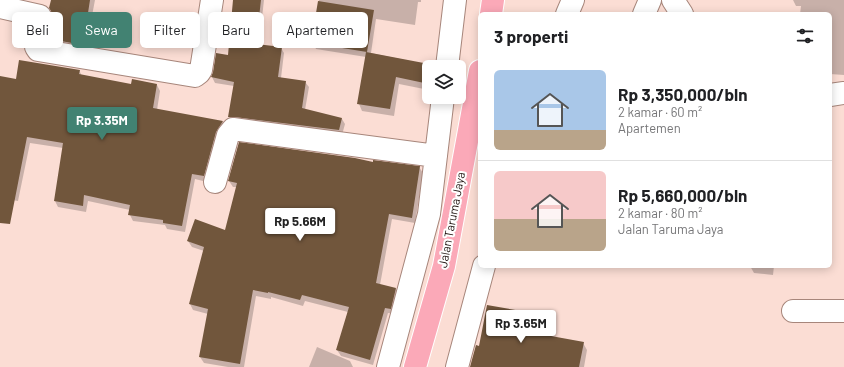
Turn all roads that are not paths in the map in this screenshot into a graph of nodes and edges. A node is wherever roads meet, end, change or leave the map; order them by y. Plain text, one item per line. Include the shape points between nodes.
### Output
1 (212, 0) edge
2 (455, 0) edge
3 (493, 0) edge
4 (573, 0) edge
5 (650, 0) edge
6 (658, 0) edge
7 (673, 0) edge
8 (0, 7) edge
9 (491, 12) edge
10 (568, 12) edge
11 (645, 12) edge
12 (656, 12) edge
13 (681, 12) edge
14 (448, 60) edge
15 (478, 82) edge
16 (844, 94) edge
17 (832, 95) edge
18 (442, 104) edge
19 (436, 156) junction
20 (215, 182) dead end
21 (483, 268) edge
22 (793, 311) dead end
23 (844, 311) edge
24 (388, 367) edge
25 (415, 367) edge
26 (457, 367) edge

1 - 8 street via 201,70 195,76 38,50 36,47 40,16
2 - 14 street
3 - 9 main road
4 - 10 street
5 - 11 street
6 - 12 street
7 - 13 street
15 - 25 main road, Jalan Taruma Jaya via 444,266
16 - 17 street
18 - 19 street, Jalan Taruma Jaya
19 - 20 street via 234,129 228,135
19 - 24 street, Jalan Taruma Jaya via 429,214
21 - 26 street
22 - 23 street

